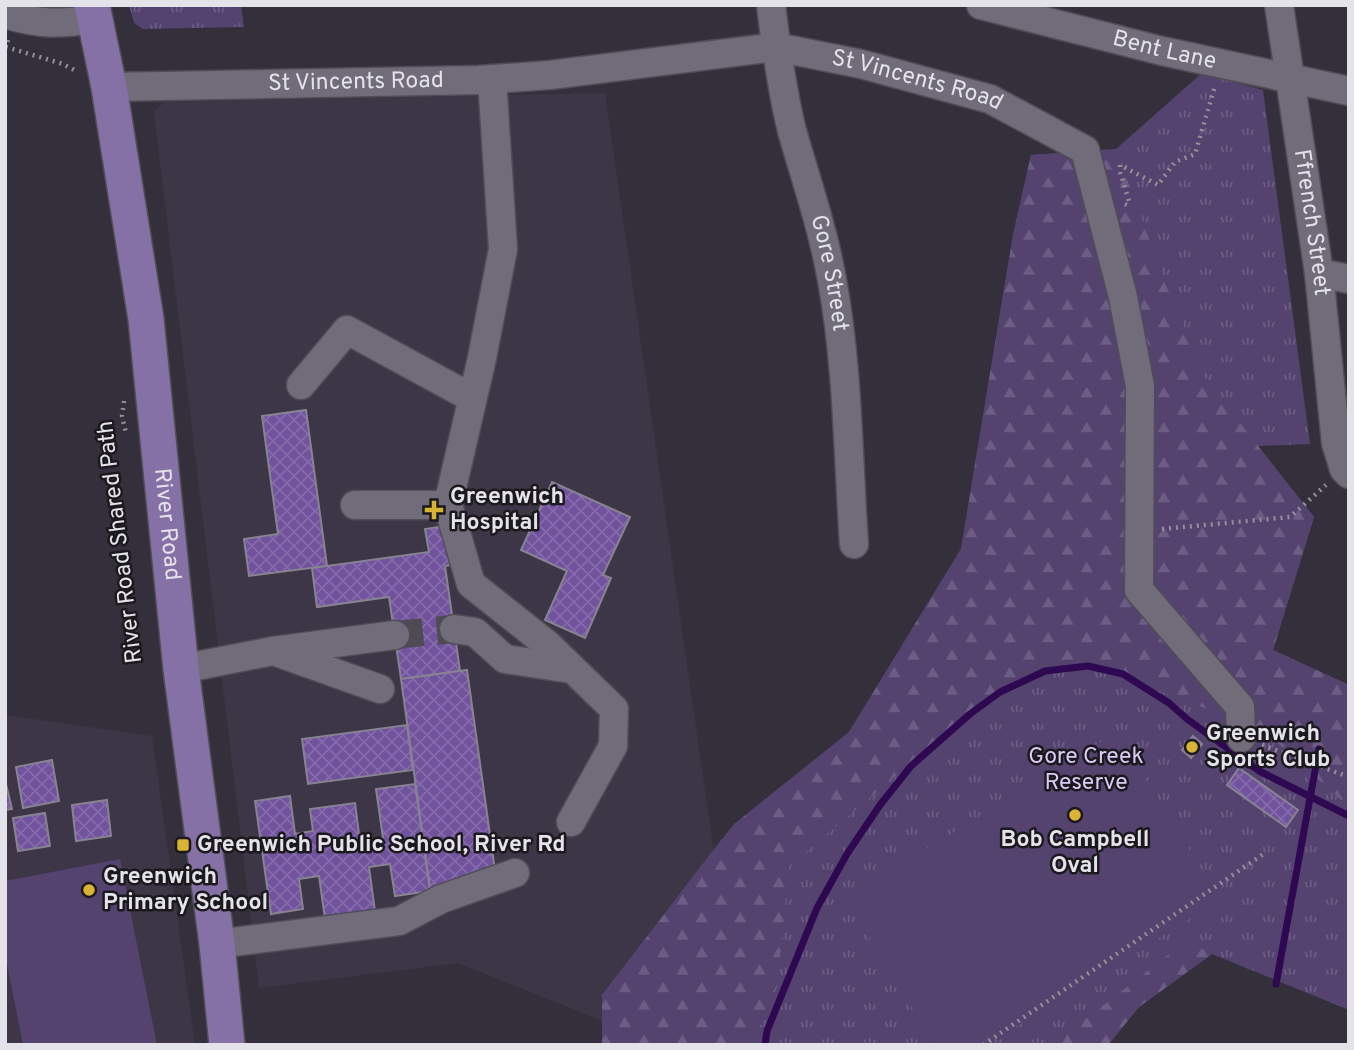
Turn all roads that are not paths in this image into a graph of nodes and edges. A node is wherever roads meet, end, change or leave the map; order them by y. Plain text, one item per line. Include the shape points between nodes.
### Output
1 (771, 5) edge
2 (981, 5) edge
3 (1279, 5) edge
4 (94, 12) edge
5 (9, 15) edge
6 (776, 47) junction
7 (492, 79) junction
8 (1290, 79) junction
9 (94, 82) junction
10 (1349, 91) edge
11 (1319, 273) junction
12 (1349, 279) edge
13 (301, 385) dead end
14 (472, 398) junction
15 (1343, 462) edge
16 (355, 505) dead end
17 (448, 505) junction
18 (854, 544) dead end
19 (454, 629) tunnel mouth
20 (395, 635) tunnel mouth
21 (273, 650) junction
22 (181, 669) junction
23 (571, 669) junction
24 (380, 689) dead end
25 (1241, 738) road end
26 (571, 822) dead end
27 (515, 873) dead end
28 (218, 944) junction
29 (227, 1045) edge

1 - 6 street, Gore Street
2 - 8 street, Bent Lane
3 - 8 street, Ffrench Street
4 - 5 street via 65,23 34,23
4 - 9 main road, River Road
6 - 7 street, St Vincents Road
6 - 18 street, Gore Street via 832,280 844,370
6 - 25 street, St Vincents Road via 861,64 990,99 1085,150 1124,297 1140,386 1139,590 1240,707
7 - 9 street, St Vincents Road
7 - 14 street via 503,249
8 - 10 street, Bent Lane
8 - 11 street, Ffrench Street
9 - 22 main road, River Road via 146,319
11 - 12 street
11 - 15 street, Ffrench Street
13 - 14 street via 347,330
14 - 17 street
16 - 17 street
17 - 23 street via 471,584
19 - 23 street via 475,632 505,659
20 - 21 street
21 - 22 street
21 - 24 street
22 - 28 main road, River Road
23 - 26 street via 614,709 613,746
27 - 28 street via 441,899 399,921
28 - 29 main road, River Road

